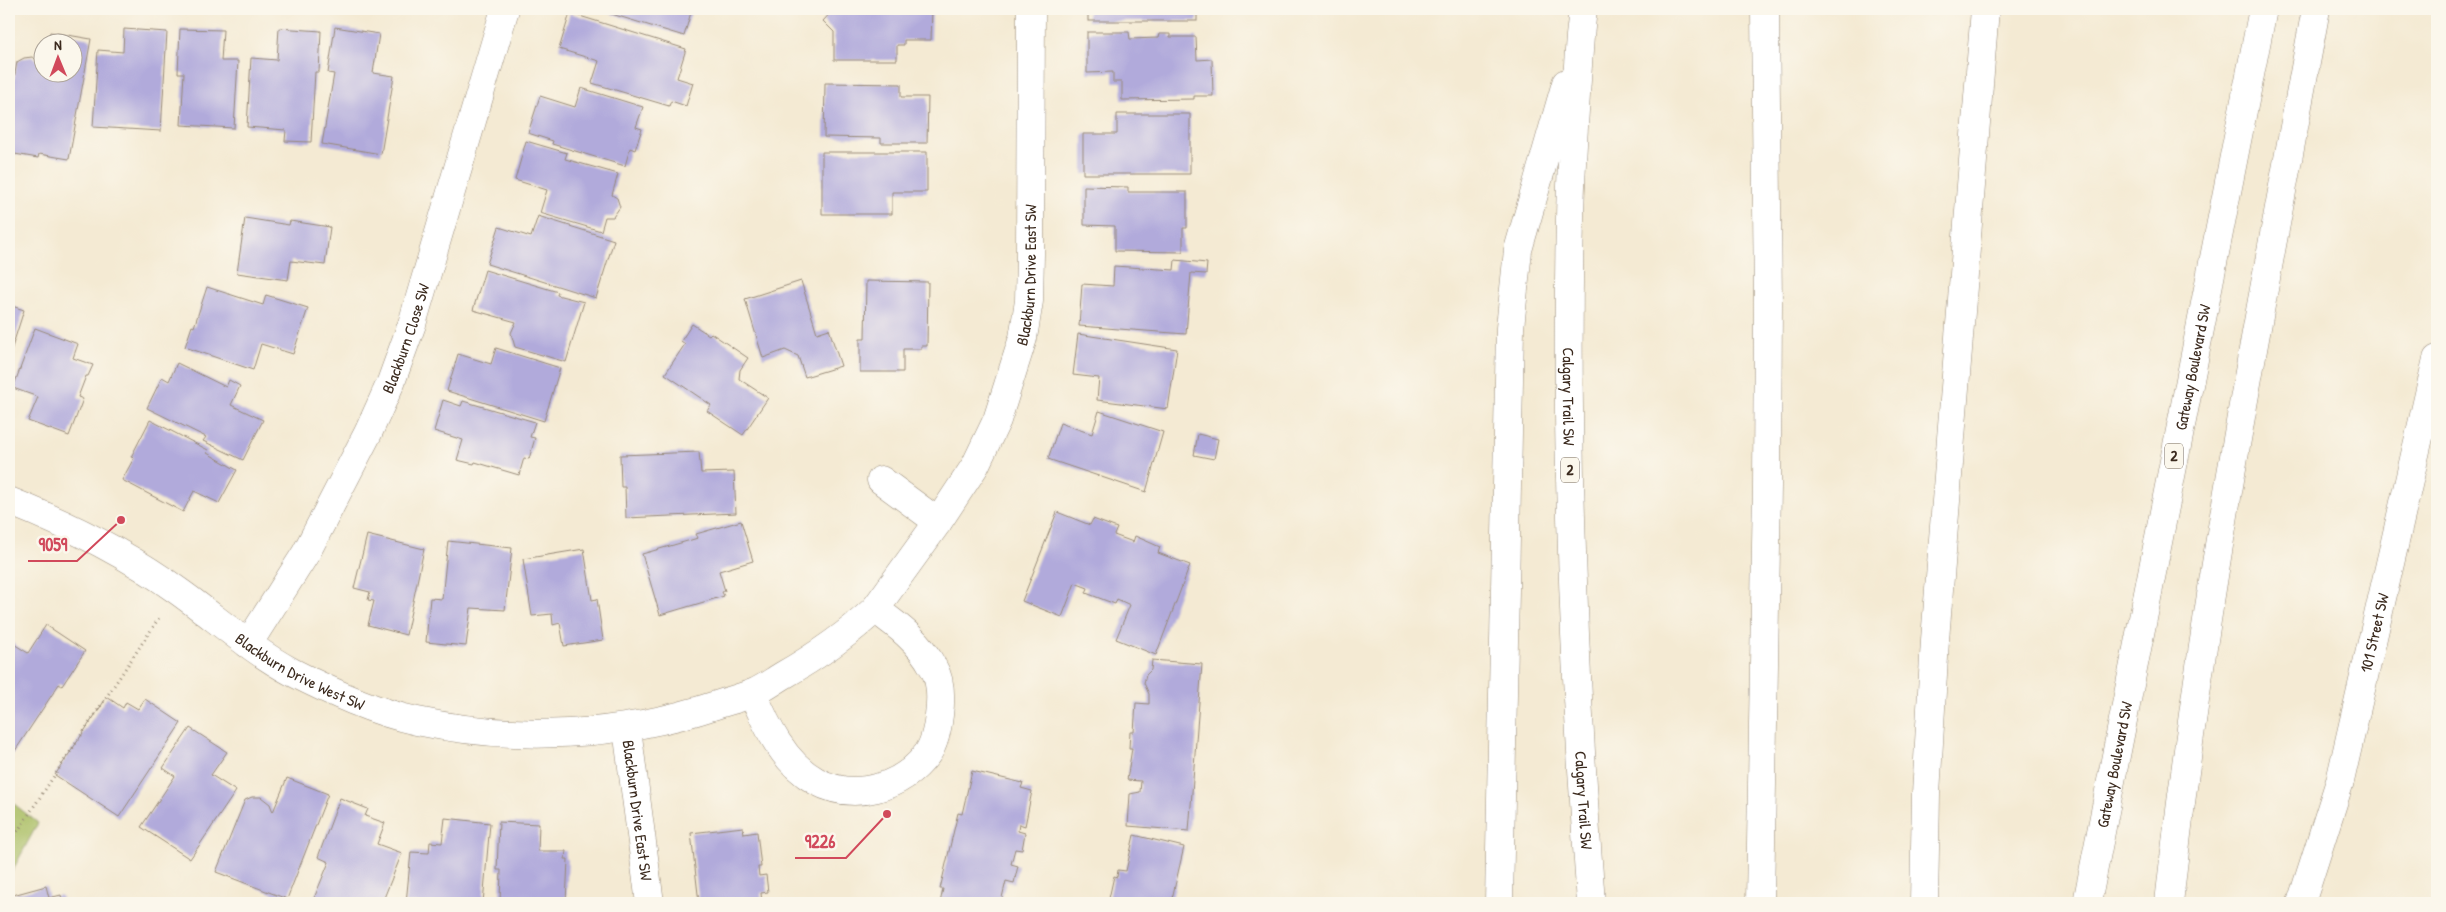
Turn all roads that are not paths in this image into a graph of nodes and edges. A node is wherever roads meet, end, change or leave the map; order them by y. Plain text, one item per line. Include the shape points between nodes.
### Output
1 (505, 9) edge
2 (1032, 9) edge
3 (1583, 9) edge
4 (1765, 9) edge
5 (1985, 9) edge
6 (2263, 9) edge
7 (2316, 9) edge
8 (1580, 36) junction
9 (2437, 359) edge
10 (881, 480) dead end
11 (9, 501) edge
12 (938, 522) junction
13 (874, 608) junction
14 (248, 644) junction
15 (753, 693) junction
16 (627, 728) junction
17 (650, 903) edge
18 (1499, 903) edge
19 (1591, 903) edge
20 (1760, 903) edge
21 (1924, 903) edge
22 (2088, 903) edge
23 (2169, 903) edge
24 (2301, 903) edge

1 - 14 main road, Blackburn Close SW via 412,324 390,382 368,433 306,553
2 - 12 main road, Blackburn Drive East SW via 1029,301 1023,338 993,428 975,466
3 - 8 main road, Calgary Trail SW / 2
4 - 20 main road via 1767,486
5 - 21 main road via 1935,640 1926,794
6 - 22 main road, Gateway Boulevard SW / 2
7 - 23 main road via 2210,593 2181,792
8 - 18 main road via 1518,250 1511,318
8 - 19 main road, Calgary Trail SW / 2 via 1570,217 1568,416 1582,776
9 - 24 main road, 101 Street SW via 2340,781
10 - 12 main road
11 - 14 main road, Blackburn Drive West SW via 91,537 132,560
12 - 13 main road, Blackburn Drive East SW
13 - 15 main road, Blackburn Drive East SW via 846,636
13 - 15 main road via 908,633 934,668 941,700 938,725 928,753 909,775 877,789 845,791 816,781 787,756 765,722
14 - 16 main road, Blackburn Drive West SW via 338,694 415,720 512,733 556,734
15 - 16 main road, Blackburn Drive East SW via 686,715
16 - 17 main road, Blackburn Drive East SW

